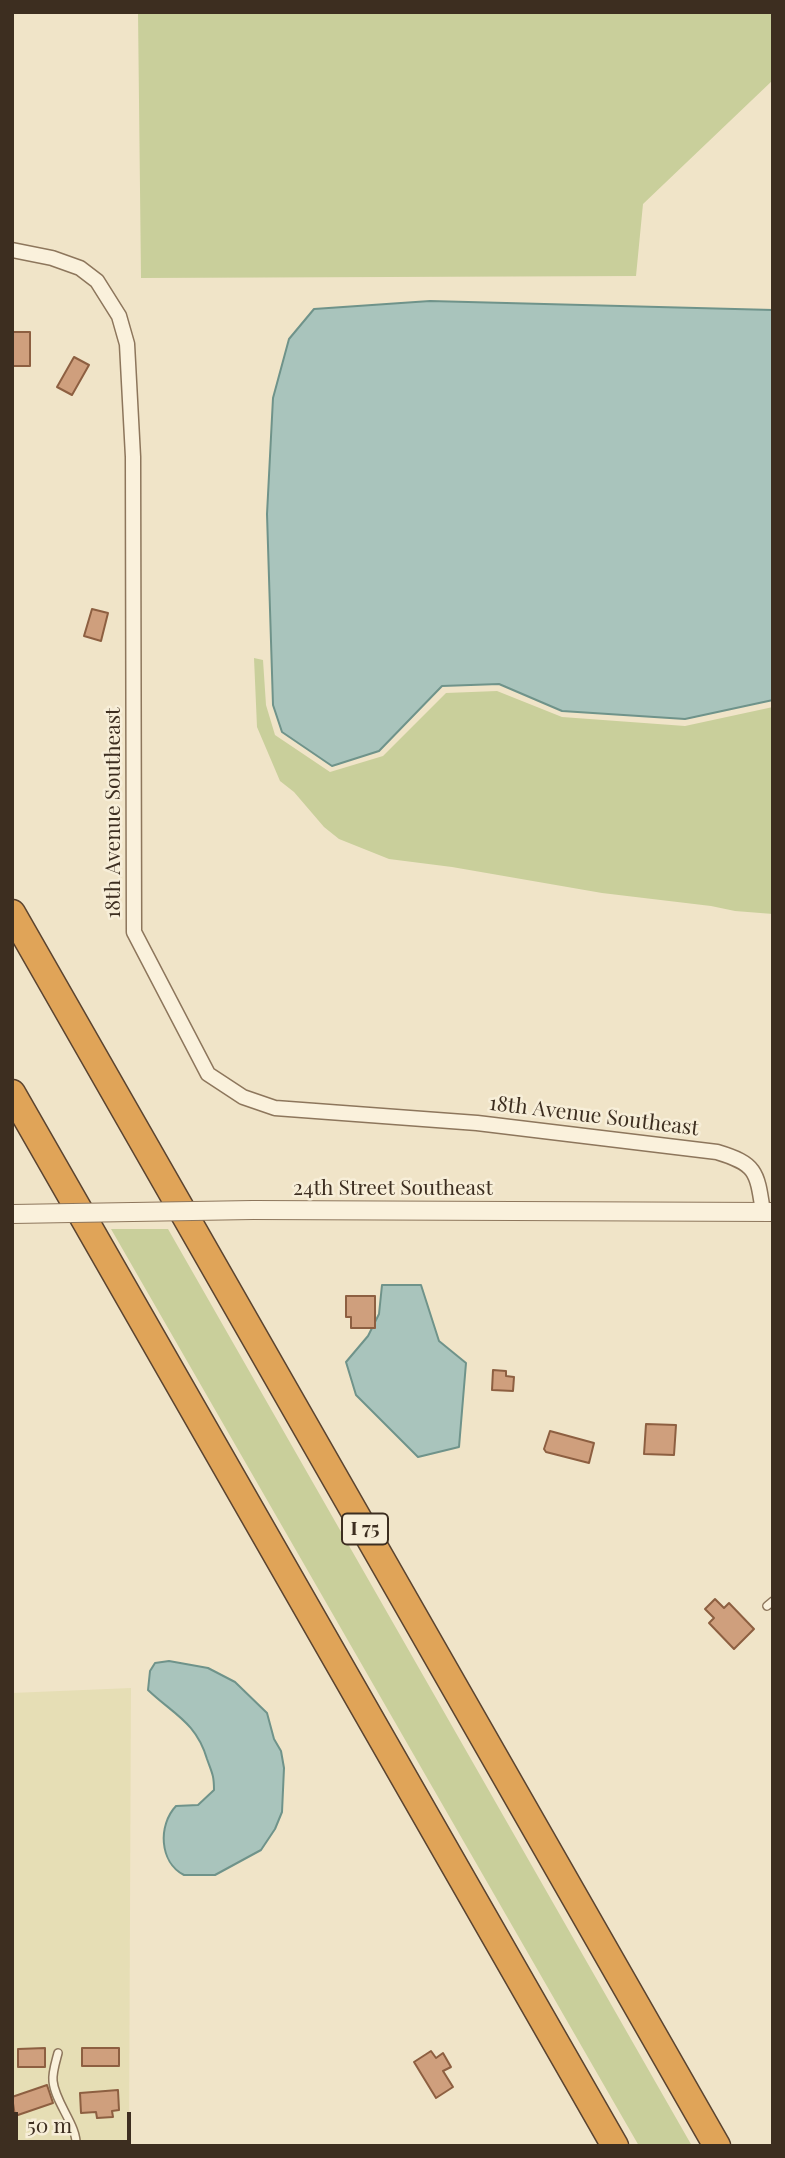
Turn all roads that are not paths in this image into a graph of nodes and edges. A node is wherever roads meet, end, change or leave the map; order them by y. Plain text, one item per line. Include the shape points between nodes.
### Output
1 (12, 250) edge
2 (12, 913) edge
3 (12, 1093) edge
4 (768, 1212) edge
5 (12, 1214) edge
6 (58, 2053) dead end
7 (76, 2146) edge
8 (615, 2146) edge
9 (717, 2146) edge

1 - 4 street, 18th Avenue Southeast via 80,268 97,281 119,316 127,344 133,457 134,932 208,1074 243,1097 275,1108 477,1123 717,1152 743,1160 759,1180
2 - 9 highway, I 75
3 - 8 highway
4 - 5 street, 24th Street Southeast, bridge
6 - 7 lane via 52,2080 74,2130

